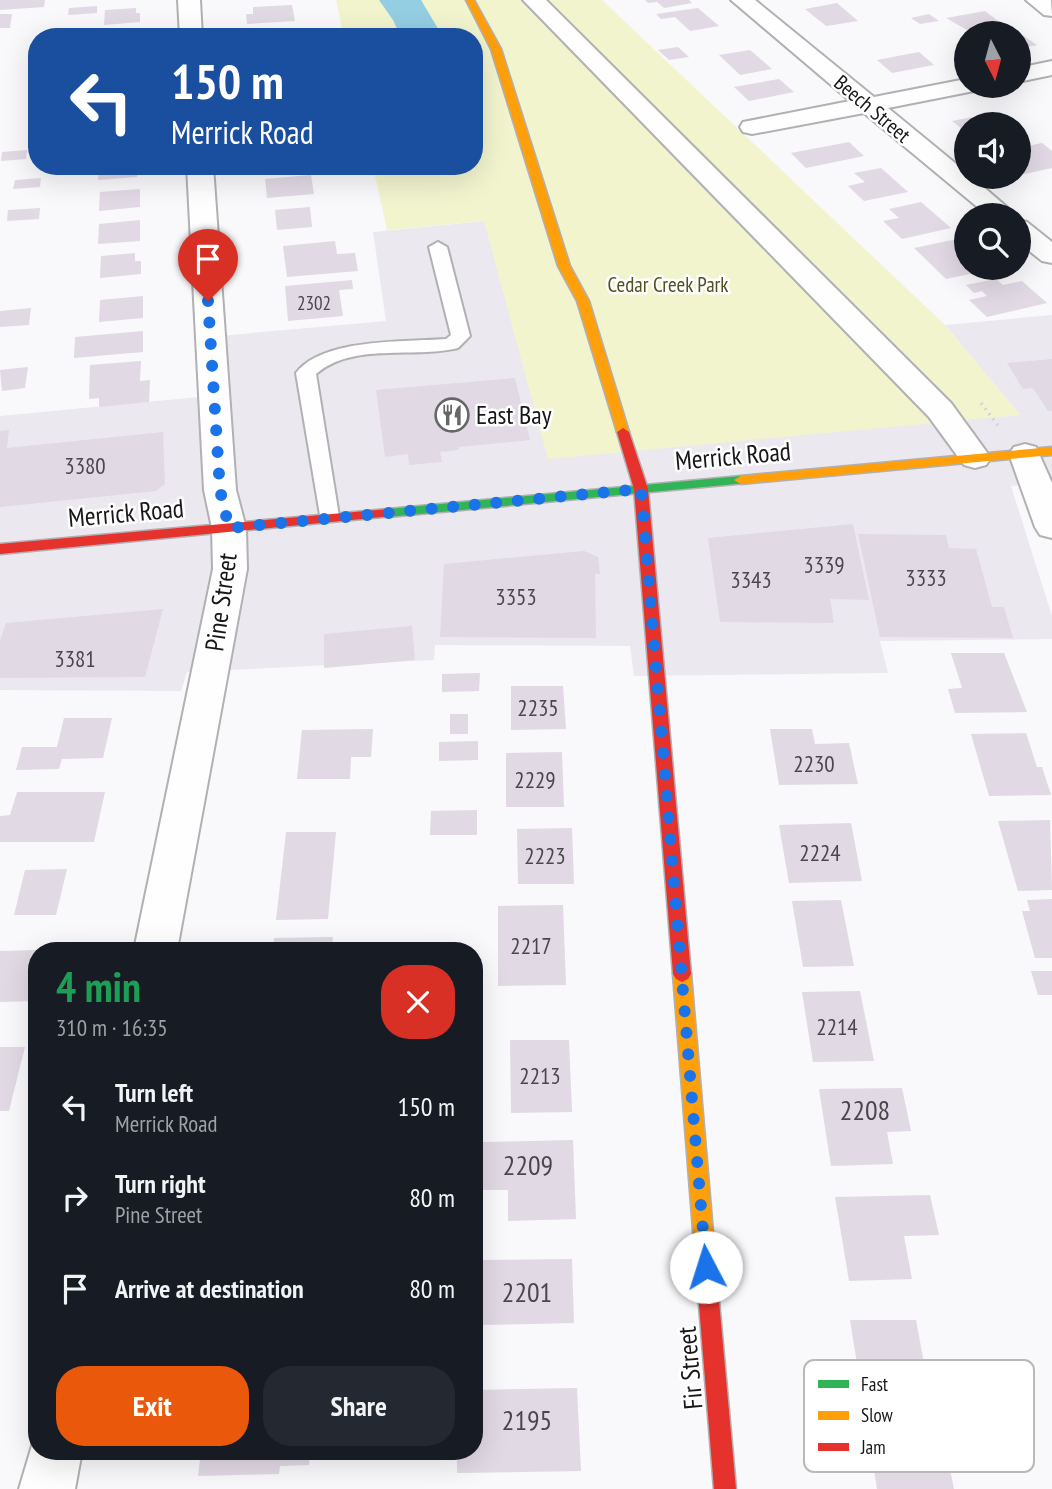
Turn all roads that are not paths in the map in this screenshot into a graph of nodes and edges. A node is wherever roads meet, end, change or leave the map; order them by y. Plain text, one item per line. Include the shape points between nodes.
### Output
1 (189, 0) edge
2 (470, 0) edge
3 (534, 0) edge
4 (742, 0) edge
5 (1037, 0) edge
6 (1052, 10) edge
7 (191, 28) edge
8 (1052, 68) edge
9 (1031, 72) edge
10 (954, 88) edge
11 (867, 106) junction
12 (752, 127) dead end
13 (201, 175) edge
14 (988, 203) edge
15 (1031, 238) edge
16 (438, 247) dead end
17 (1052, 255) edge
18 (1039, 452) edge
19 (975, 458) junction
20 (641, 489) junction
21 (328, 516) junction
22 (1052, 527) edge
23 (229, 528) junction
24 (0, 549) edge
25 (157, 942) edge
26 (53, 1460) edge
27 (47, 1489) edge
28 (725, 1489) edge

1 - 7 street
2 - 20 street, Fir Street via 496,49 564,266 583,301
3 - 19 street via 940,410
4 - 11 street, Beech Street
5 - 6 street
8 - 9 street
10 - 11 street
11 - 12 street
11 - 14 street, Beech Street
13 - 23 street, Pine Street via 220,490
15 - 17 street
16 - 21 lane via 461,336 451,344 335,355 313,363 306,373
18 - 19 street, Merrick Road
18 - 22 street
19 - 20 street, Merrick Road
20 - 21 street, Merrick Road
20 - 28 street, Fir Street
21 - 23 street, Merrick Road
23 - 24 street, Merrick Road
23 - 25 street, Pine Street via 228,584
26 - 27 street

